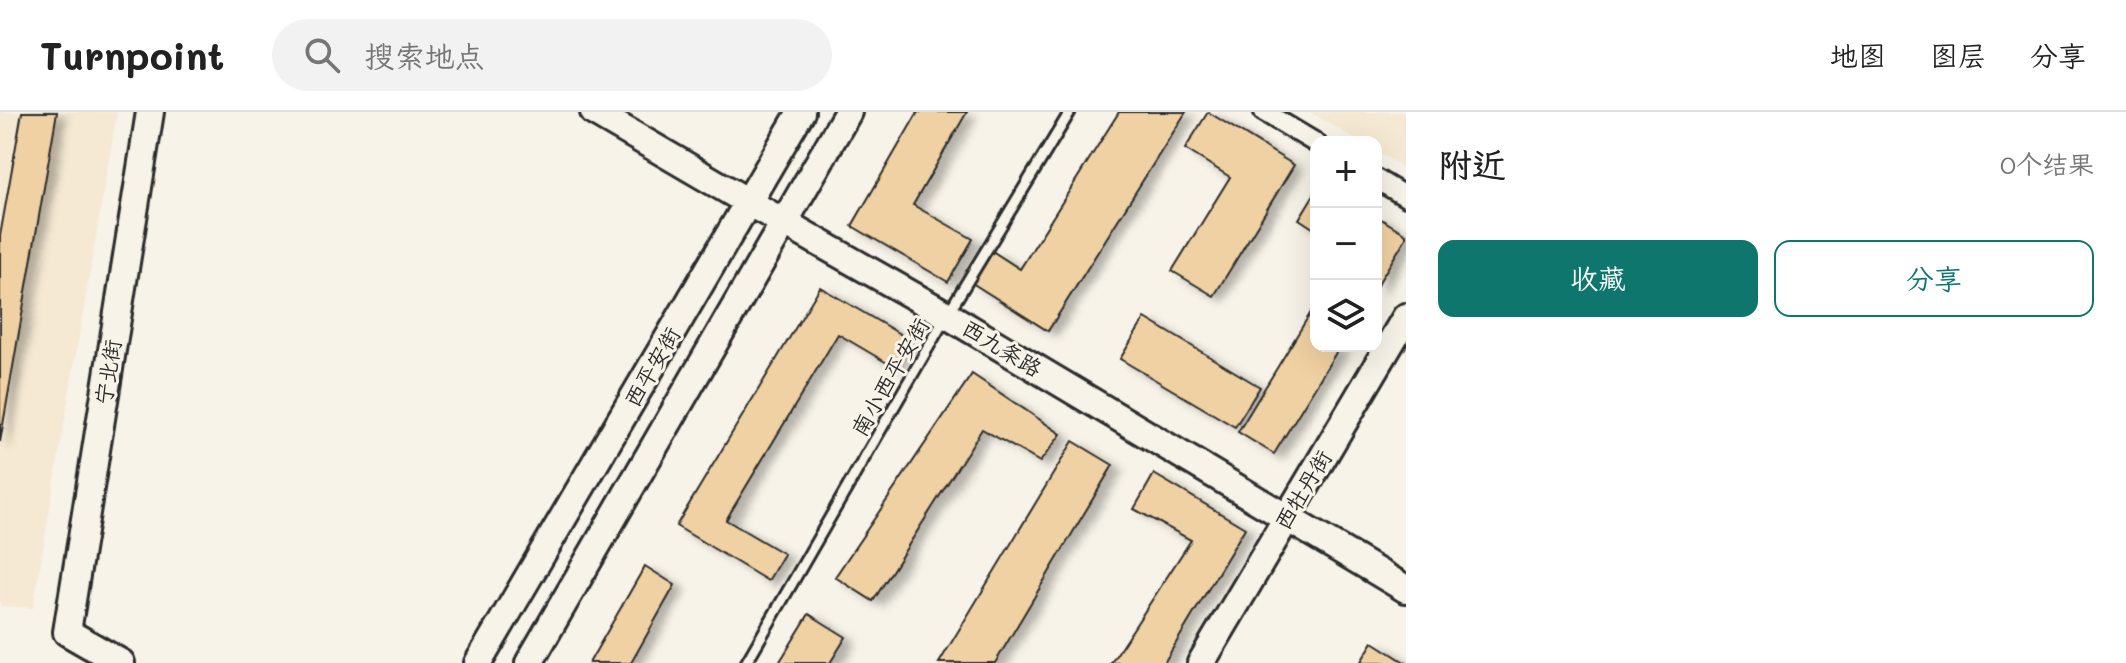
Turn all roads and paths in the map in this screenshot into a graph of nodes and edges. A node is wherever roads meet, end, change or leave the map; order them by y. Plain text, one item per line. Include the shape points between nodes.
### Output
1 (150, 112) edge
2 (594, 112) edge
3 (801, 112) edge
4 (848, 112) edge
5 (1070, 112) edge
6 (1264, 112) edge
7 (1310, 139) edge
8 (1382, 183) edge
9 (1406, 197) edge
10 (748, 202) junction
11 (785, 222) junction
12 (947, 315) junction
13 (1406, 317) edge
14 (1286, 518) junction
15 (1406, 589) edge
16 (121, 663) edge
17 (478, 663) edge
18 (529, 663) edge
19 (746, 663) edge
20 (1201, 663) edge

1 - 16 main road, 宁北街 via 67,632
2 - 10 main road, 西九条路
3 - 10 main road, 西平安街
4 - 11 main road, 西平安街
5 - 12 lane, 南小西平安街
6 - 7 street
8 - 9 street
10 - 11 main road, 西九条路
10 - 17 main road, 西平安街
11 - 12 main road, 西九条路
11 - 18 main road, 西平安街
12 - 14 main road, 西九条路
12 - 19 lane, 南小西平安街
13 - 14 main road, 西牡丹街
14 - 15 main road, 西九条路
14 - 20 main road, 西牡丹街

